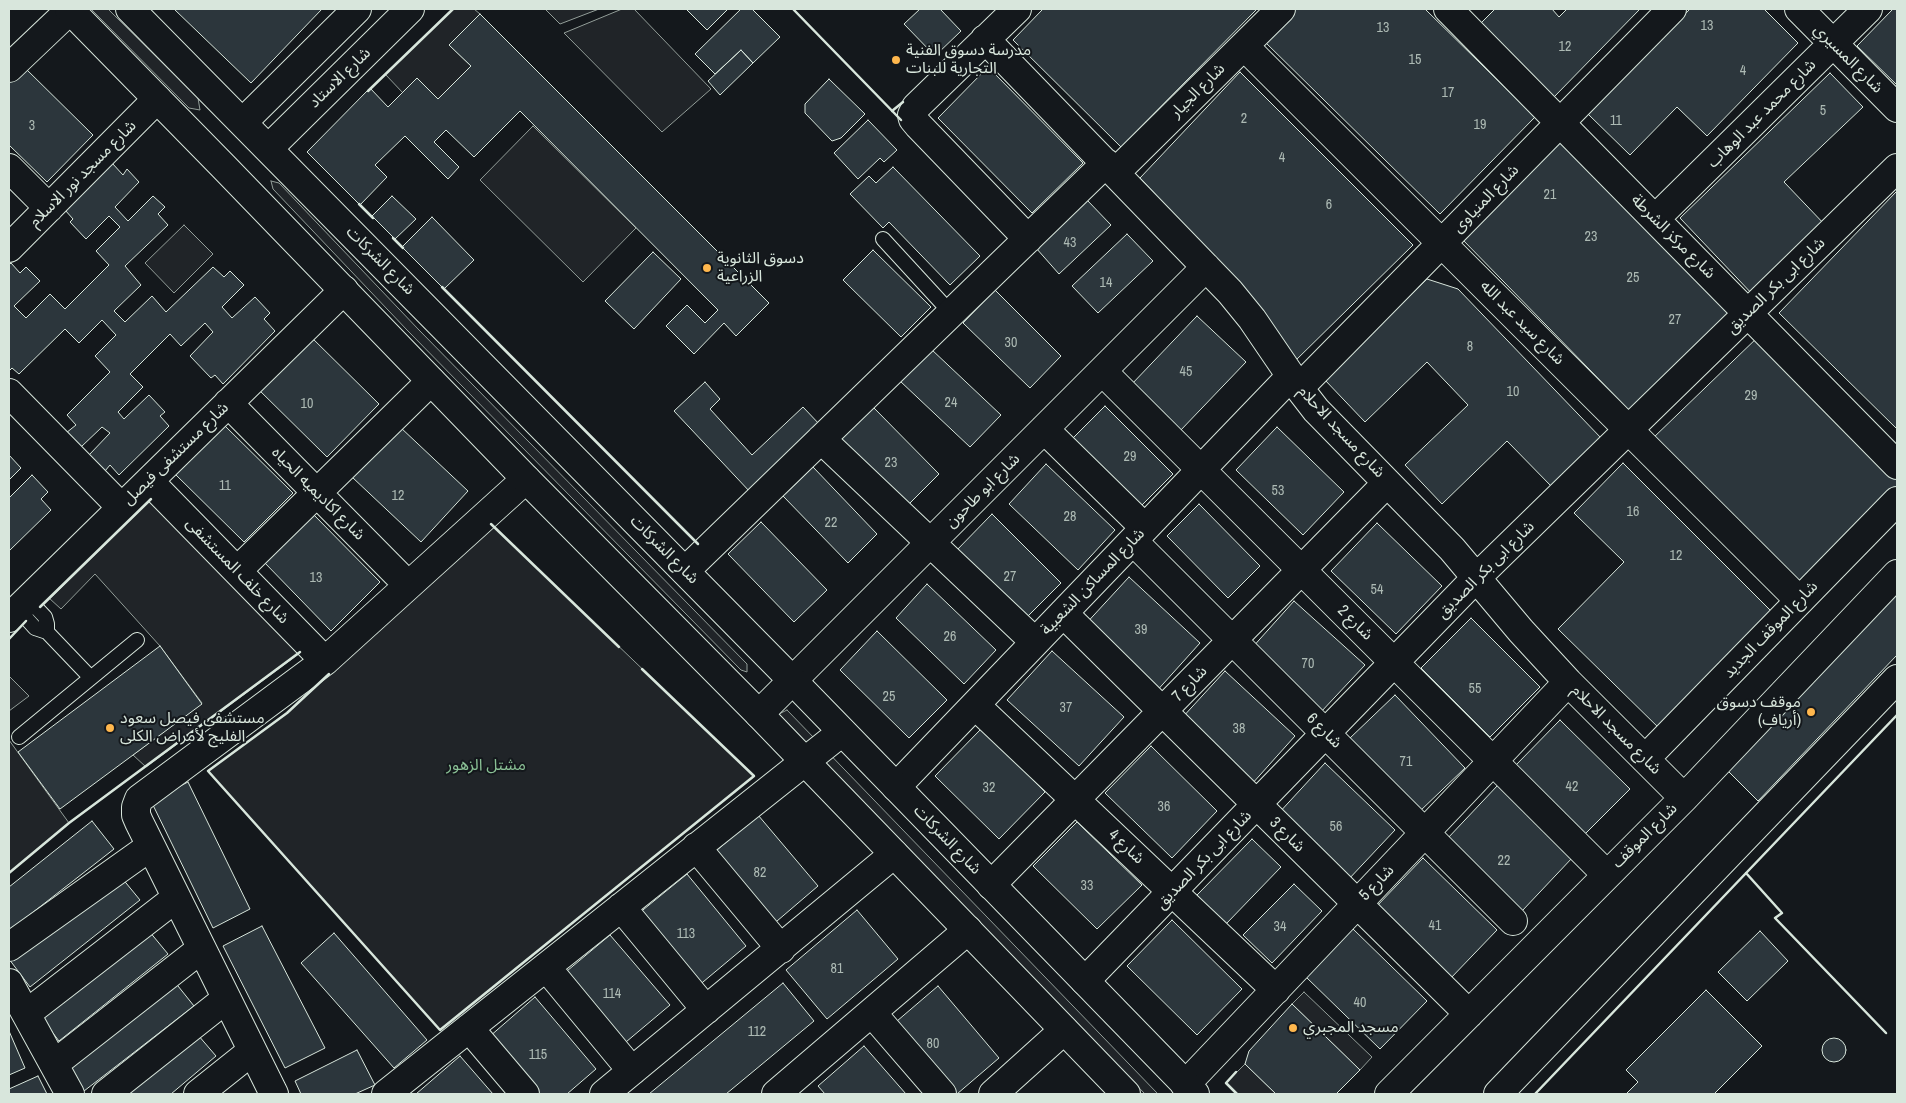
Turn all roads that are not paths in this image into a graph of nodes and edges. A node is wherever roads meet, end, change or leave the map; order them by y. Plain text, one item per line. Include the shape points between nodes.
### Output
1 (69, 9) edge
2 (130, 9) edge
3 (357, 9) edge
4 (410, 9) edge
5 (1016, 9) edge
6 (1281, 9) edge
7 (1672, 9) edge
8 (1799, 9) edge
9 (1868, 9) edge
10 (1461, 13) edge
11 (985, 39) junction
12 (1833, 44) junction
13 (1244, 46) junction
14 (9, 68) edge
15 (157, 99) junction
16 (1897, 108) edge
17 (243, 122) junction
18 (1560, 122) junction
19 (269, 148) junction
20 (9, 168) edge
21 (1110, 168) junction
22 (1897, 168) edge
23 (49, 208) junction
24 (1655, 219) junction
25 (1028, 238) junction
26 (883, 239) dead end
27 (1442, 243) junction
28 (9, 248) edge
29 (1206, 267) junction
30 (344, 290) junction
31 (952, 313) junction
32 (1748, 313) junction
33 (1102, 371) junction
34 (430, 381) junction
35 (1295, 382) junction
36 (228, 403) junction
37 (13, 406) edge
38 (1044, 429) junction
39 (1628, 430) junction
40 (821, 439) junction
41 (1897, 465) edge
42 (1201, 470) junction
43 (526, 479) junction
44 (149, 481) junction
45 (1387, 483) junction
46 (317, 493) junction
47 (1897, 502) edge
48 (122, 507) junction
49 (1139, 534) junction
50 (931, 543) junction
51 (1301, 570) junction
52 (237, 571) junction
53 (685, 571) junction
54 (1897, 574) edge
55 (1476, 578) junction
56 (408, 585) junction
57 (1799, 600) junction
58 (17, 605) edge
59 (1063, 614) junction
60 (137, 640) dead end
61 (1233, 640) junction
62 (1035, 642) junction
63 (325, 660) junction
64 (1395, 662) junction
65 (91, 678) junction
66 (1897, 679) edge
67 (793, 681) junction
68 (1568, 682) junction
69 (975, 705) junction
70 (1162, 712) junction
71 (759, 714) junction
72 (842, 732) junction
73 (1326, 733) junction
74 (19, 737) dead end
75 (1645, 759) junction
76 (1493, 760) junction
77 (804, 761) junction
78 (896, 787) junction
79 (1684, 798) junction
80 (1076, 800) junction
81 (1257, 805) junction
82 (1425, 832) junction
83 (151, 846) junction
84 (696, 847) junction
85 (894, 854) junction
86 (1607, 874) junction
87 (991, 885) junction
88 (1173, 891) junction
89 (176, 898) junction
90 (1357, 904) junction
91 (621, 907) junction
92 (1513, 921) dead end
93 (968, 930) junction
94 (9, 947) edge
95 (201, 949) junction
96 (781, 949) junction
97 (546, 967) junction
98 (1085, 981) junction
99 (9, 983) edge
100 (1276, 990) junction
101 (226, 999) junction
102 (706, 1010) junction
103 (872, 1013) junction
104 (26, 1014) junction
105 (1469, 1014) junction
106 (469, 1028) junction
107 (1064, 1030) junction
108 (252, 1050) junction
109 (54, 1064) junction
110 (632, 1071) junction
111 (794, 1089) edge
112 (1190, 1090) edge
113 (394, 1092) edge
114 (70, 1094) edge
115 (106, 1094) edge
116 (198, 1094) edge
117 (274, 1094) edge
118 (525, 1094) edge
119 (604, 1094) edge
120 (942, 1094) edge
121 (993, 1094) edge
122 (1126, 1094) edge
123 (1389, 1094) edge
124 (1498, 1094) edge

1 - 14 street
1 - 15 street
2 - 17 street, شارع الشركات
3 - 17 street
4 - 19 street, شارع الاستاد
5 - 11 street
6 - 13 street, شارع الجيار
7 - 18 street, شارع المنياوى
8 - 12 street, شارع المسيري
9 - 12 street, شارع محمد عبد الوهاب
10 - 18 street, شارع مركز الشرطة
11 - 21 street, شارع مسجد الاحلام
11 - 25 street via 916,107 913,119
12 - 16 street, شارع المسيري
12 - 24 street, شارع محمد عبد الوهاب
13 - 21 street, شارع الجيار
13 - 27 street, شارع سيد عبد الله
15 - 23 street, شارع مسجد نور الاسلام
15 - 30 street
17 - 19 street, شارع الشركات
18 - 24 street, شارع مركز الشرطة
18 - 27 street, شارع المنياوى
19 - 53 street, شارع الشركات
20 - 23 street
21 - 25 street, شارع الجيار
21 - 29 street, شارع مسجد الاحلام
22 - 32 street, شارع ابى بكر الصديق
23 - 28 street, شارع مسجد نور الاسلام
24 - 32 street, شارع مركز الشرطة
25 - 31 street, شارع الجيار
26 - 31 lane
27 - 35 street, شارع المنياوى
27 - 39 street, شارع سيد عبد الله
29 - 33 street, شارع ابو طاحون
29 - 35 street, شارع مسجد الاحلام via 1252,318
30 - 34 street
30 - 36 street, شارع مستشفى فيصل
31 - 40 street, شارع الجيار
32 - 39 street, شارع ابى بكر الصديق
32 - 41 street, شارع مركز الشرطة
33 - 38 street, شارع ابو طاحون
33 - 42 street, شارع 2
34 - 43 street
34 - 46 street
35 - 42 street, شارع المساكن الشعبية
35 - 45 street, شارع مسجد الاحلام via 1316,410
36 - 44 street, شارع مستشفى فيصل
36 - 46 street, شارع اكاديميه الحياه
37 - 48 street
38 - 49 street, شارع 6
38 - 50 street, شارع ابو طاحون
39 - 55 street, شارع ابى بكر الصديق
39 - 57 street, شارع سيد عبد الله
40 - 50 street
40 - 53 street, شارع الجيار
42 - 49 street, شارع المساكن الشعبية
42 - 51 street, شارع 2
43 - 56 street
43 - 71 street
44 - 48 street, شارع مستشفى فيصل
44 - 52 street, شارع خلف المستشفى
45 - 51 street, شارع 7
45 - 55 street, شارع مسجد الاحلام
46 - 52 street
46 - 56 street, شارع اكاديميه الحياه
47 - 57 street, شارع الموقف الجديد
48 - 58 street, شارع مستشفى فيصل
49 - 59 street, شارع المساكن الشعبية
49 - 61 street, شارع 6
50 - 62 street
50 - 67 street, شارع ابو طاحون
51 - 61 street, شارع 7
51 - 64 street, شارع 2
52 - 63 street, شارع خلف المستشفى
53 - 67 street, شارع الشركات
54 - 79 street, شارع الموقف
55 - 64 street, شارع ابى بكر الصديق
55 - 68 street, شارع مسجد الاحلام
56 - 63 street
57 - 75 street, شارع الموقف الجديد
58 - 65 lane via 45,617 47,632
59 - 62 street, شارع المساكن الشعبية
59 - 70 street, شارع 3
60 - 65 lane
61 - 70 street, شارع 7
61 - 73 street, شارع 6
62 - 69 street, شارع المساكن الشعبية
63 - 83 street via 139,799 136,815
64 - 73 street, شارع ابى بكر الصديق
64 - 76 street, شارع 2
65 - 74 lane
66 - 124 street
67 - 71 street, شارع ابو طاحون
67 - 72 street, شارع الشركات
68 - 75 street, شارع مسجد الاحلام
68 - 76 street, شارع 5
69 - 78 street, شارع المساكن الشعبية
69 - 80 street, شارع 4
70 - 80 street, شارع 7
70 - 81 street, شارع 3
71 - 77 street
72 - 77 street
72 - 78 street, شارع الشركات
73 - 81 street, شارع ابى بكر الصديق
73 - 82 street, شارع 6
75 - 79 street, شارع مسجد الاحلام
76 - 82 street, شارع 5
76 - 86 street, شارع 2
77 - 84 street
77 - 85 street
78 - 87 street, شارع الشركات
79 - 86 street, شارع الموقف
80 - 87 street, شارع 7
80 - 88 street, شارع 4
81 - 88 street, شارع ابى بكر الصديق
81 - 90 street, شارع 3
82 - 90 street, شارع 5
82 - 92 street, شارع 6
83 - 89 street
83 - 94 street
84 - 91 street
84 - 96 street
85 - 93 street
85 - 96 street
86 - 105 street, شارع الموقف
87 - 98 street, شارع الشركات
88 - 98 street, شارع ابى بكر الصديق
88 - 100 street, شارع 4
89 - 95 street
89 - 104 street
90 - 100 street, شارع 5
90 - 105 street, شارع 3
91 - 97 street
91 - 102 street
93 - 103 street
93 - 107 street
95 - 101 street
95 - 109 street
96 - 102 street
97 - 106 street
97 - 110 street
98 - 112 street, شارع الشركات
99 - 104 street
100 - 112 street, شارع 5
101 - 108 street
101 - 115 street
102 - 110 street
103 - 111 street
103 - 120 street
104 - 109 street
105 - 123 street, شارع الموقف
106 - 113 street
106 - 118 street
107 - 121 street
107 - 122 street
108 - 116 street
108 - 117 street
109 - 114 street
110 - 119 street

